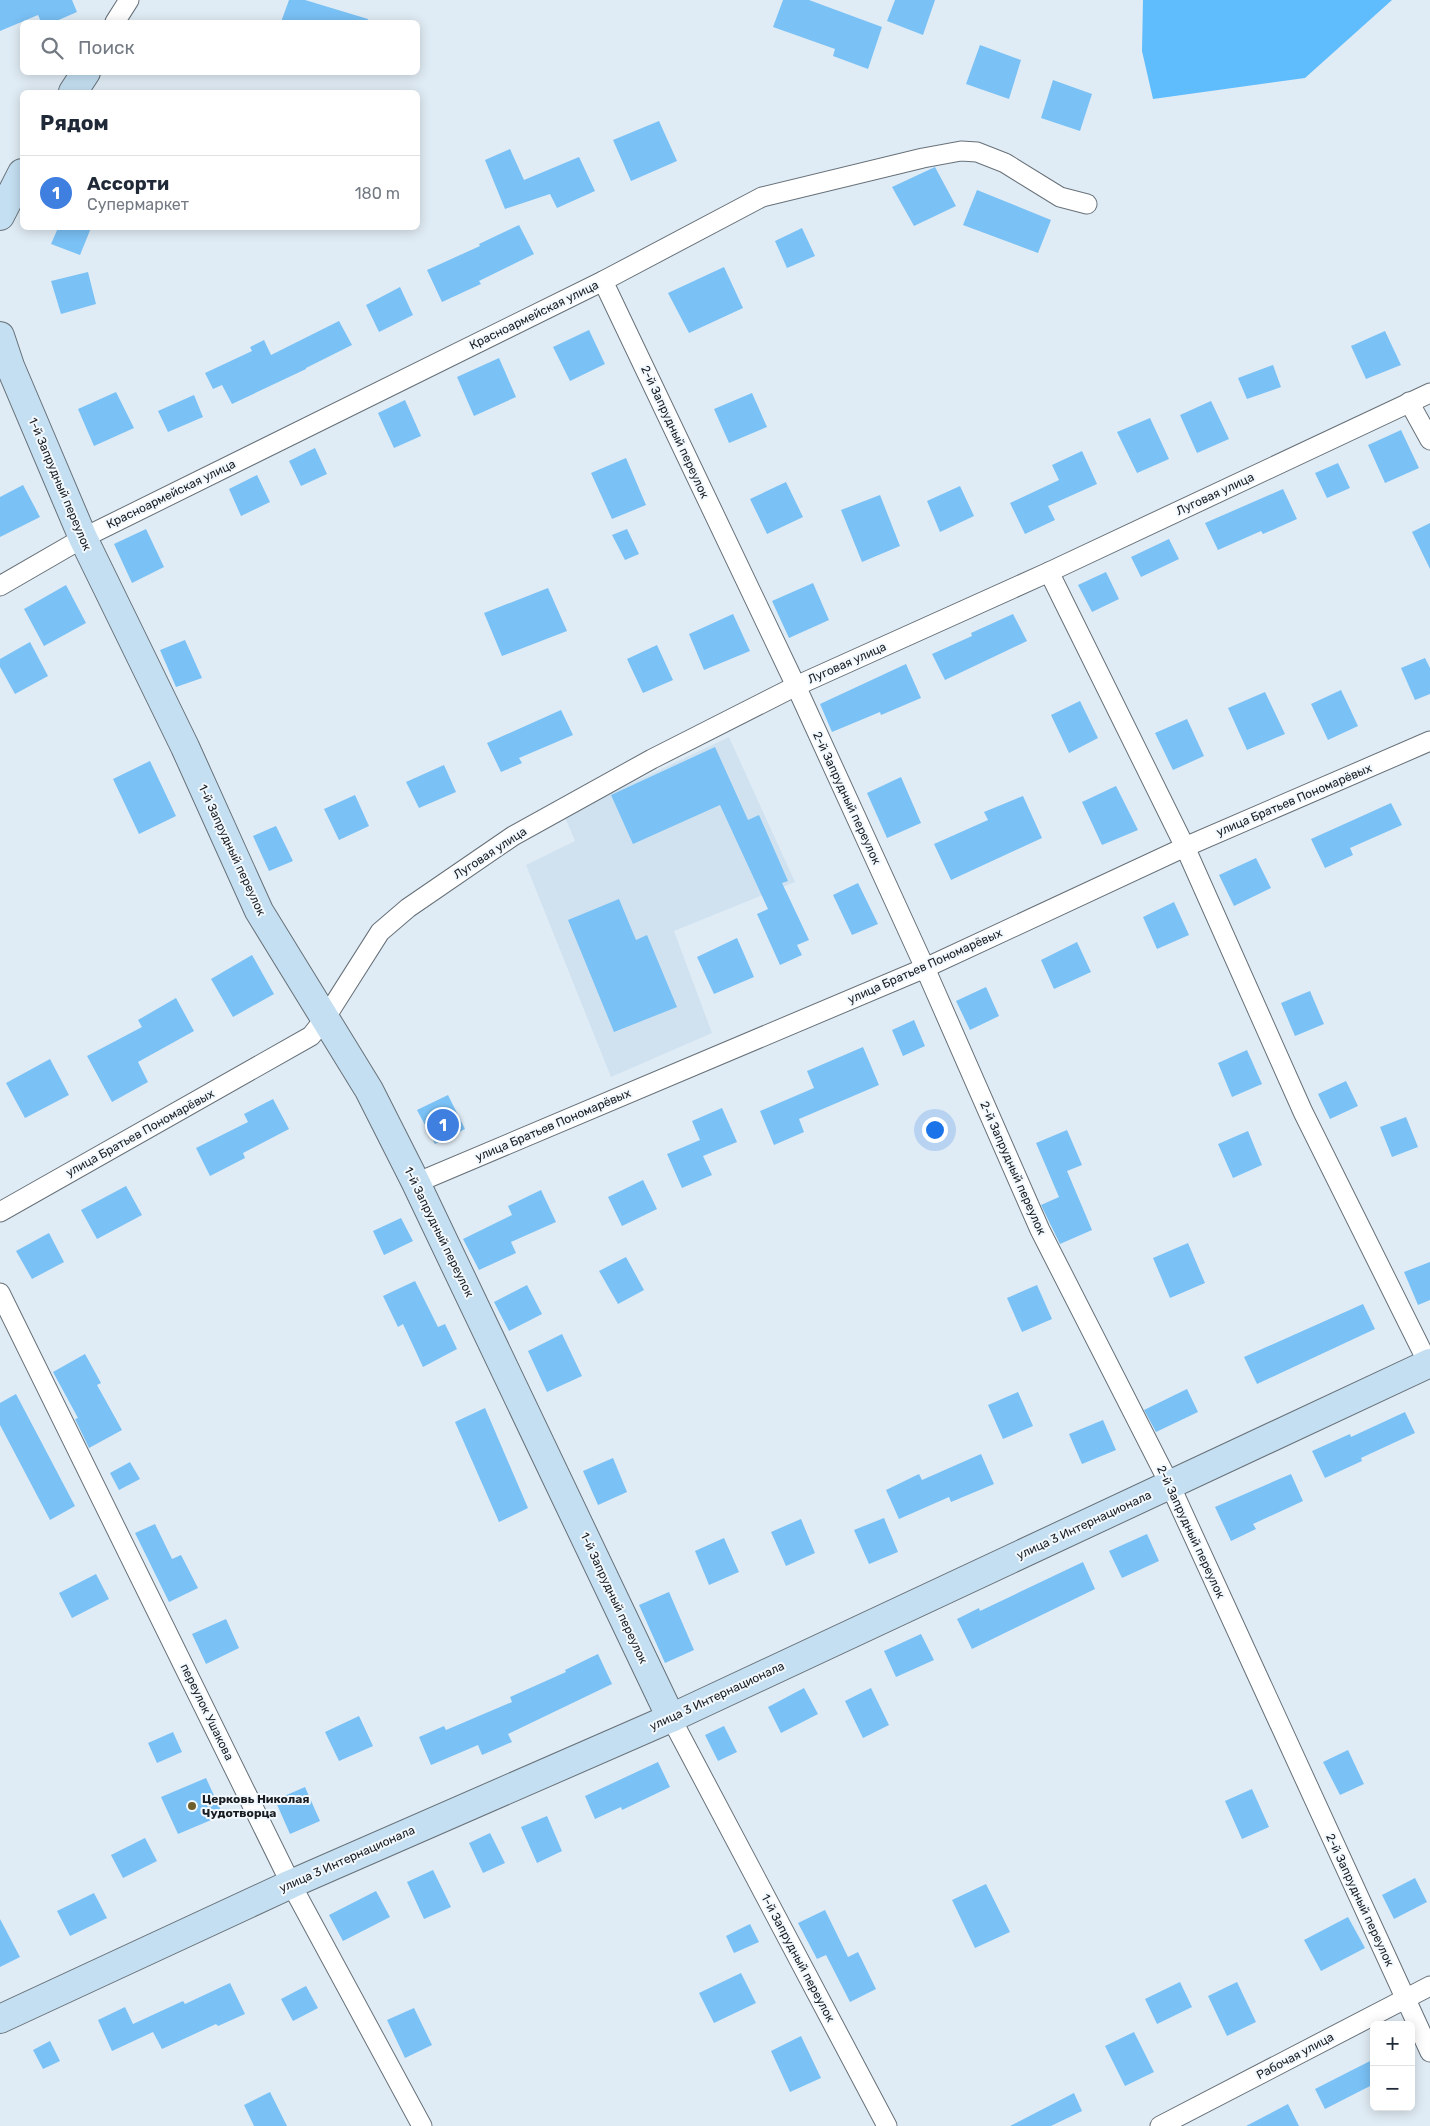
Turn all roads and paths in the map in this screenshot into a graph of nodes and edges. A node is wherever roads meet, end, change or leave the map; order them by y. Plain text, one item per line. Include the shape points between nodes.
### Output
1 (129, 0) edge
2 (116, 20) edge
3 (84, 75) edge
4 (74, 90) edge
5 (11, 180) edge
6 (1086, 204) dead end
7 (0, 216) edge
8 (604, 281) junction
9 (0, 336) edge
10 (1430, 393) edge
11 (1409, 402) junction
12 (1430, 440) edge
13 (83, 538) junction
14 (1048, 572) junction
15 (0, 586) edge
16 (796, 686) junction
17 (1430, 741) edge
18 (1185, 847) junction
19 (925, 968) junction
20 (326, 1018) junction
21 (416, 1183) junction
22 (0, 1212) edge
23 (0, 1293) edge
24 (1429, 1365) edge
25 (1170, 1485) junction
26 (671, 1718) junction
27 (291, 1884) junction
28 (1430, 1986) edge
29 (1405, 1998) junction
30 (0, 2018) edge
31 (1430, 2052) edge
32 (422, 2126) edge
33 (887, 2126) edge
34 (1160, 2126) edge

1 - 2 street
3 - 4 street
5 - 7 street
6 - 8 street, Красноармейская улица via 1060,197 1005,163 977,152 961,151 762,197
8 - 13 street, Красноармейская улица
8 - 16 street, 2-й Запрудный переулок
9 - 13 street, 1-й Запрудный переулок
10 - 11 street, Луговая улица
11 - 12 street
11 - 14 street, Луговая улица
13 - 15 street, Красноармейская улица
13 - 20 street, 1-й Запрудный переулок via 185,747 259,911
14 - 16 street, Луговая улица
14 - 18 street
16 - 19 street, 2-й Запрудный переулок
16 - 20 street, Луговая улица via 652,759 513,836 408,908 380,932
17 - 18 street, улица Братьев Пономарёвых
18 - 19 street, улица Братьев Пономарёвых
18 - 24 street via 1304,1112
19 - 21 street, улица Братьев Пономарёвых
19 - 25 street, 2-й Запрудный переулок via 1040,1230
20 - 21 street, 1-й Запрудный переулок via 369,1090
20 - 22 street, улица Братьев Пономарёвых via 311,1036
21 - 26 street, 1-й Запрудный переулок
23 - 27 street, переулок Ушакова
24 - 25 street, улица 3 Интернационала
25 - 26 street, улица 3 Интернационала
25 - 29 street, 2-й Запрудный переулок
26 - 27 street, улица 3 Интернационала
26 - 33 street, 1-й Запрудный переулок
27 - 30 street, улица 3 Интернационала
27 - 32 street, переулок Ушакова
28 - 29 street, Рабочая улица
29 - 31 street, 2-й Запрудный переулок
29 - 34 street, Рабочая улица

